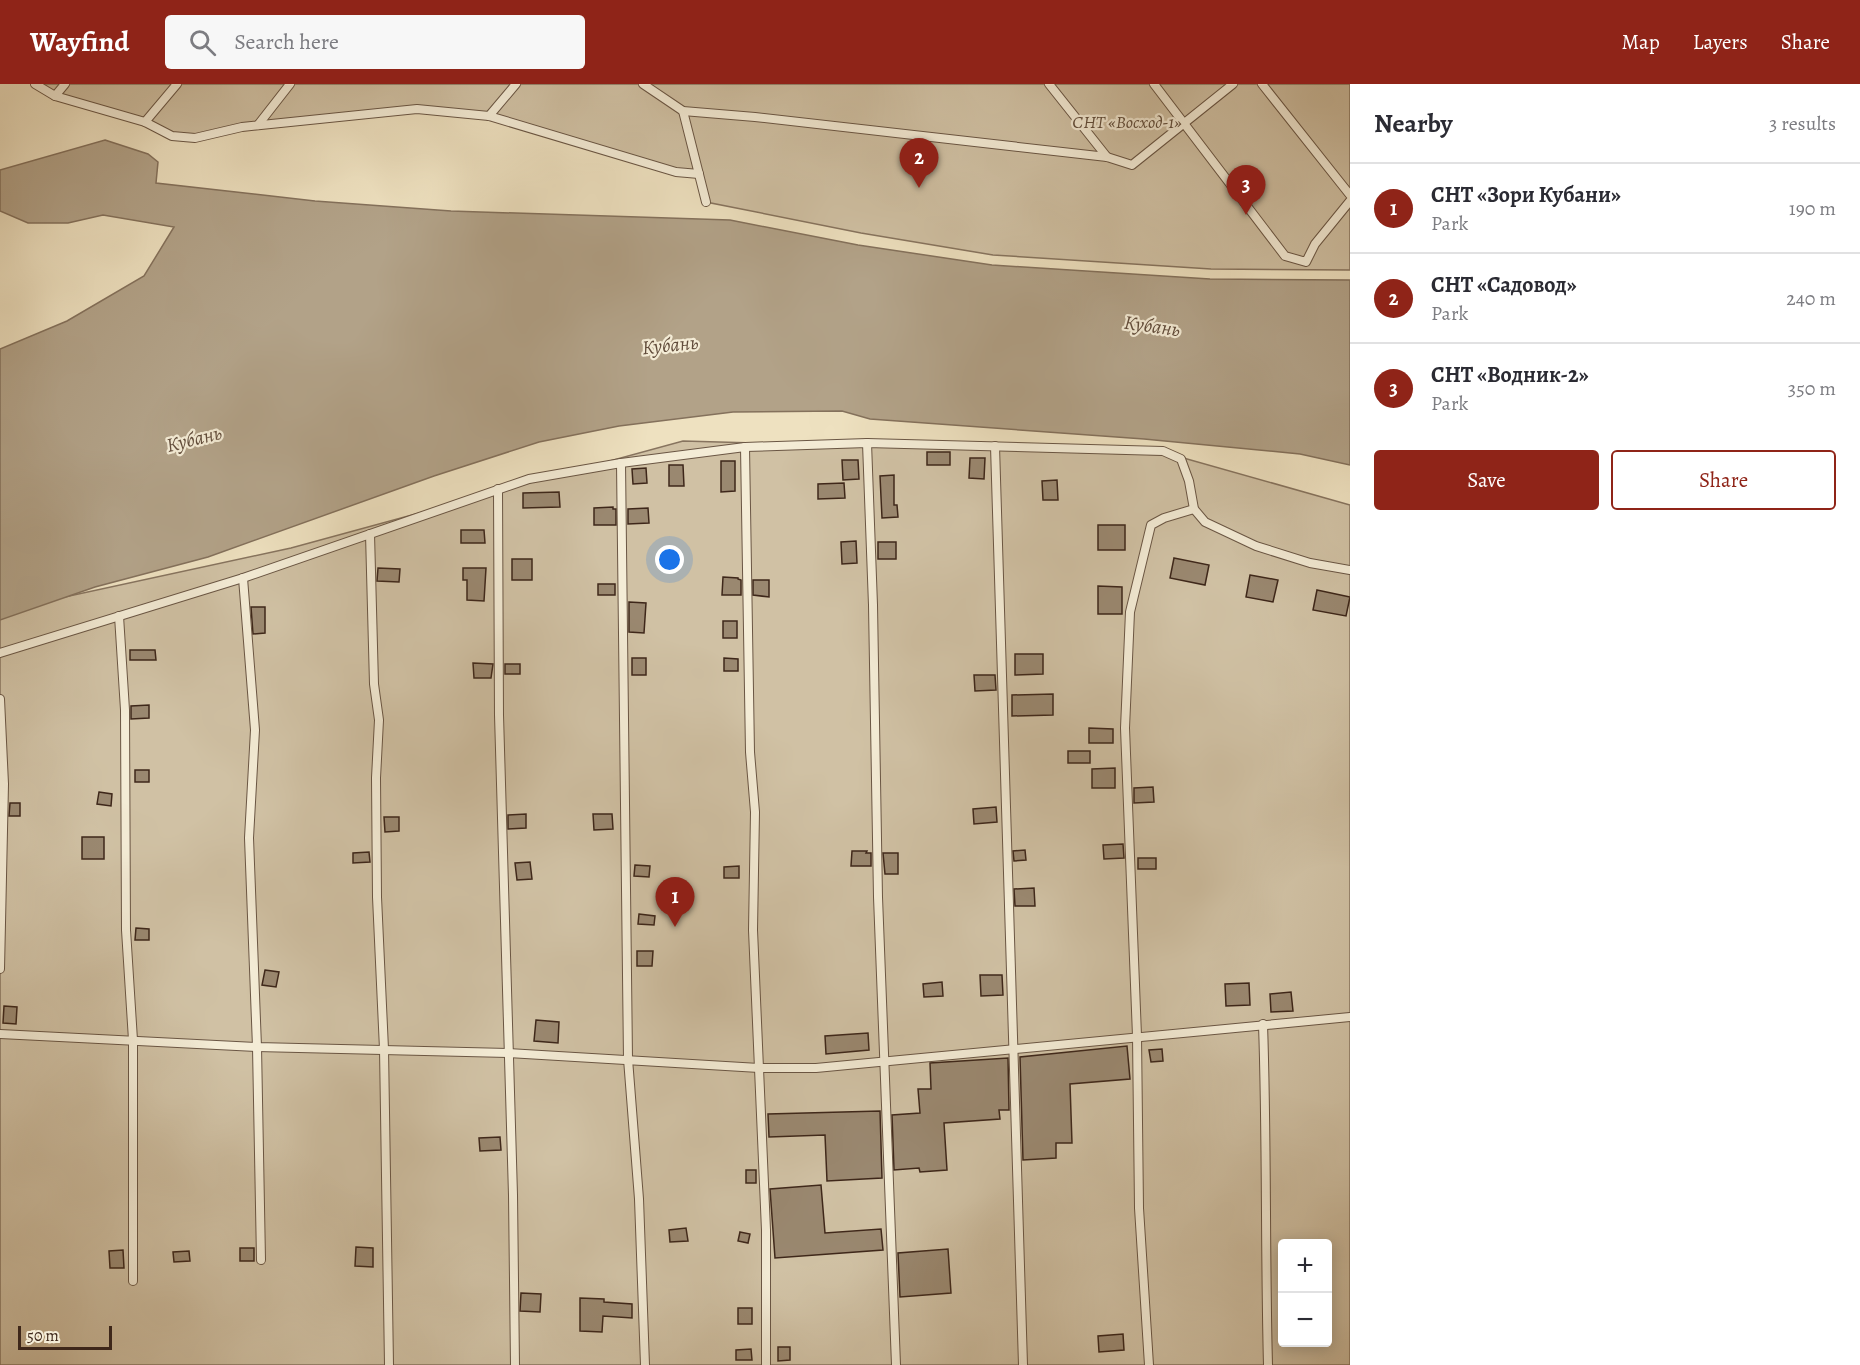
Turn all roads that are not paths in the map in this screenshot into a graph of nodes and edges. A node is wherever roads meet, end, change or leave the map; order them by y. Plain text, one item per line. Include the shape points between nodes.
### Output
1 (36, 84) edge
2 (65, 84) edge
3 (177, 84) edge
4 (290, 84) edge
5 (516, 84) edge
6 (643, 84) edge
7 (1049, 84) edge
8 (1154, 84) edge
9 (1233, 84) edge
10 (1262, 84) edge
11 (55, 96) junction
12 (683, 111) junction
13 (489, 116) junction
14 (145, 122) junction
15 (1184, 123) junction
16 (258, 125) junction
17 (1107, 157) junction
18 (699, 174) junction
19 (1350, 195) edge
20 (1350, 201) edge
21 (706, 202) dead end
22 (867, 443) junction
23 (745, 447) junction
24 (995, 447) junction
25 (621, 463) junction
26 (498, 489) junction
27 (1194, 509) junction
28 (370, 534) junction
29 (1350, 570) edge
30 (243, 578) junction
31 (119, 616) junction
32 (0, 653) edge
33 (0, 699) edge
34 (0, 969) edge
35 (1350, 1017) edge
36 (1263, 1024) junction
37 (0, 1034) edge
38 (1137, 1036) junction
39 (133, 1040) junction
40 (257, 1047) junction
41 (1014, 1048) junction
42 (384, 1049) junction
43 (508, 1053) junction
44 (628, 1059) junction
45 (883, 1060) junction
46 (759, 1068) junction
47 (261, 1260) dead end
48 (133, 1281) dead end
49 (389, 1365) edge
50 (515, 1365) edge
51 (645, 1365) edge
52 (766, 1365) edge
53 (896, 1365) edge
54 (1023, 1365) edge
55 (1149, 1365) edge
56 (1268, 1365) edge

1 - 11 lane
2 - 11 lane
3 - 14 lane
4 - 16 lane
5 - 13 lane
6 - 12 lane
7 - 17 lane
8 - 15 lane
9 - 15 lane
10 - 19 lane
11 - 14 lane
12 - 17 lane
12 - 18 lane
13 - 16 lane via 417,109
13 - 18 lane via 676,172
14 - 16 lane via 172,136 195,138
15 - 17 lane via 1132,165
15 - 20 lane via 1285,256 1306,262 1315,244
18 - 21 lane
22 - 23 lane
22 - 24 lane
22 - 45 lane
23 - 25 lane
23 - 46 lane
24 - 27 lane via 1163,451 1181,459
24 - 41 lane
25 - 26 lane via 529,478
25 - 44 lane
26 - 28 lane
26 - 43 lane via 499,715
27 - 29 lane via 1205,522 1256,546 1310,563
27 - 38 lane via 1151,525 1130,612 1125,728
28 - 30 lane
28 - 42 lane via 374,684 379,720 377,897
30 - 31 lane
30 - 40 lane via 255,730 249,838
31 - 32 lane
31 - 39 lane via 125,710 126,930
33 - 34 lane via 4,784
35 - 36 lane
36 - 38 lane
36 - 56 lane
37 - 39 lane
38 - 41 lane
38 - 55 lane via 1139,1208
39 - 40 lane
39 - 48 lane
40 - 42 lane
40 - 47 lane
41 - 45 lane
41 - 54 lane
42 - 43 lane
42 - 49 lane
43 - 44 lane
43 - 50 lane
44 - 46 lane
44 - 51 lane via 639,1199
45 - 46 lane via 816,1068
45 - 53 lane
46 - 52 lane via 766,1230

